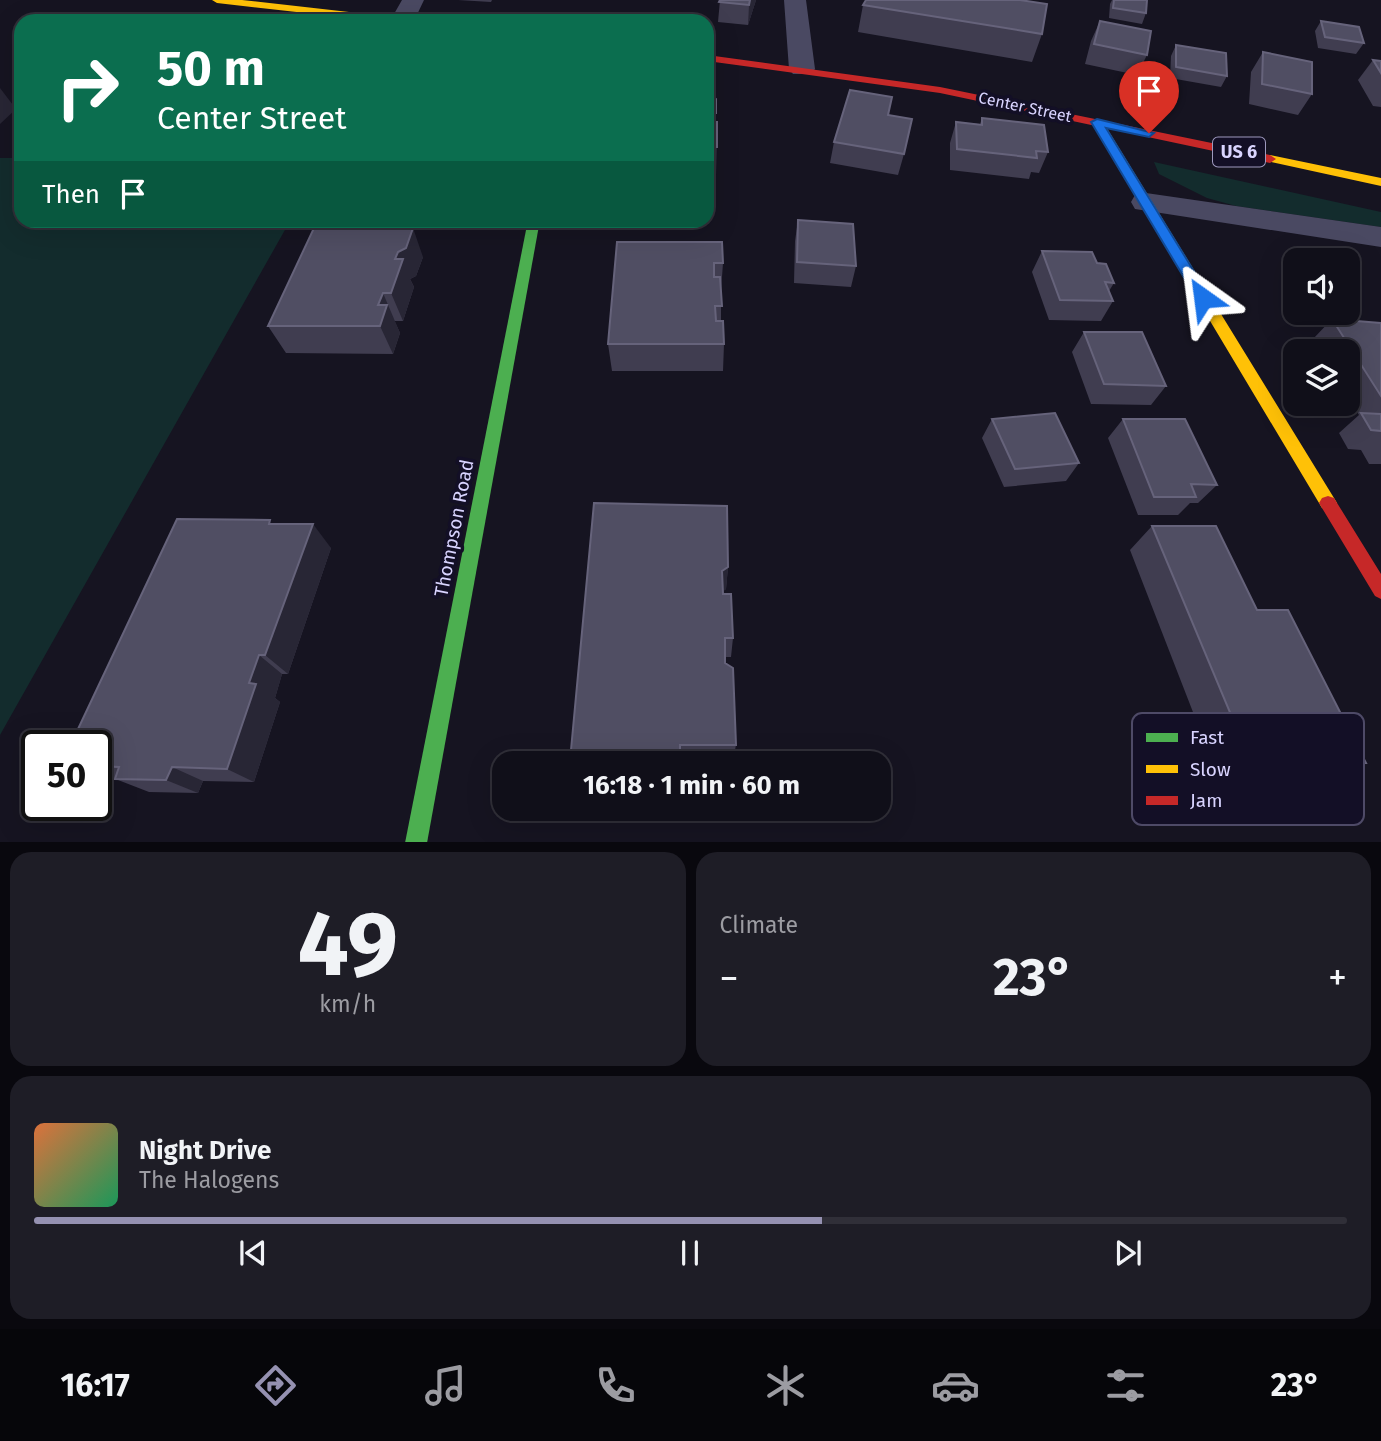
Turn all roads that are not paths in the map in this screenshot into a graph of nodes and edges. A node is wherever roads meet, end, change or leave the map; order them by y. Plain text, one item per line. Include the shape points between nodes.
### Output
1 (217, 0) edge
2 (795, 0) edge
3 (340, 14) edge
4 (714, 59) edge
5 (802, 69) junction
6 (1097, 122) junction
7 (1381, 182) edge
8 (1146, 202) junction
9 (532, 228) edge
10 (1381, 237) edge
11 (1381, 590) edge
12 (416, 842) edge

1 - 3 main road
2 - 5 street
4 - 5 main road, Center Street / US 6
5 - 6 main road, Center Street / US 6 via 931,88
6 - 7 main road, Center Street / US 6
6 - 8 main road
8 - 10 street
8 - 11 main road
9 - 12 main road, Thompson Road

